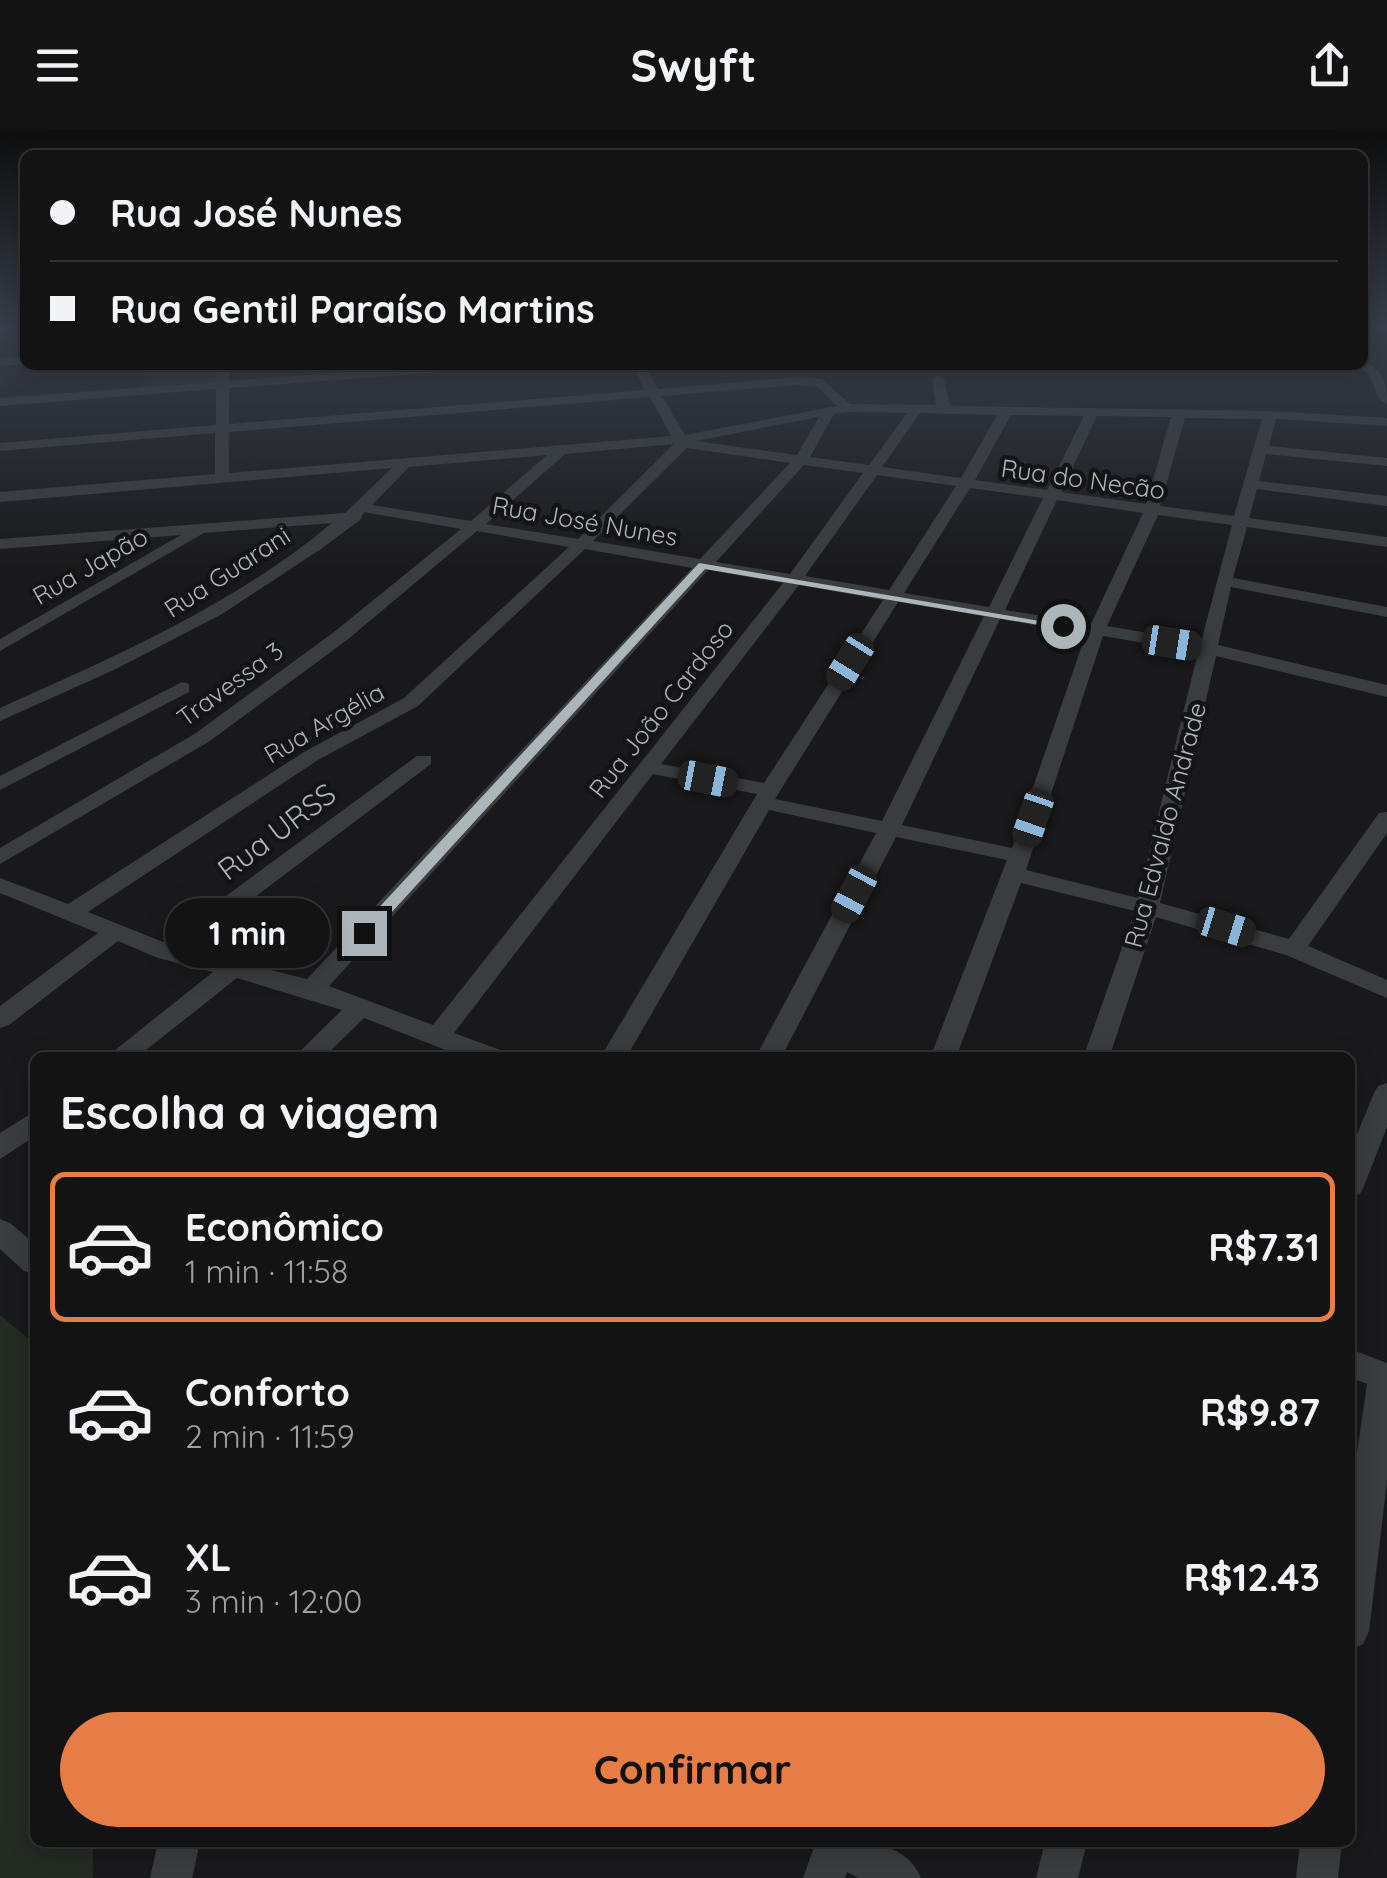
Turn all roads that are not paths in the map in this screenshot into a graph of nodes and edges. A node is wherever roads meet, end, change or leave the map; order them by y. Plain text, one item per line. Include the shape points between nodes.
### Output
1 (223, 408) edge
2 (473, 408) edge
3 (662, 408) edge
4 (943, 408) edge
5 (838, 409) junction
6 (916, 410) junction
7 (944, 411) junction
8 (1006, 413) junction
9 (1092, 414) junction
10 (1179, 414) junction
11 (1270, 415) junction
12 (1387, 422) edge
13 (223, 429) junction
14 (681, 442) junction
15 (0, 446) edge
16 (1259, 449) junction
17 (559, 452) junction
18 (801, 460) junction
19 (1387, 462) edge
20 (404, 464) junction
21 (876, 471) junction
22 (222, 480) junction
23 (966, 484) junction
24 (1249, 484) junction
25 (1053, 497) junction
26 (0, 498) edge
27 (1387, 501) edge
28 (1151, 512) junction
29 (360, 513) junction
30 (1239, 525) junction
31 (205, 528) junction
32 (473, 528) junction
33 (30, 542) junction
34 (1387, 542) edge
35 (0, 544) edge
36 (582, 546) junction
37 (0, 565) edge
38 (703, 566) junction
39 (794, 580) junction
40 (1224, 581) junction
41 (890, 597) junction
42 (1387, 612) edge
43 (996, 614) junction
44 (1096, 632) junction
45 (0, 646) edge
46 (1210, 649) junction
47 (182, 688) dead end
48 (1387, 691) edge
49 (0, 714) edge
50 (424, 760) dead end
51 (646, 767) junction
52 (0, 784) edge
53 (767, 797) junction
54 (1387, 818) edge
55 (888, 829) junction
56 (0, 856) edge
57 (1017, 865) junction
58 (0, 885) edge
59 (1148, 906) junction
60 (69, 914) junction
61 (116, 931) junction
62 (1294, 949) junction
63 (166, 952) junction
64 (231, 970) junction
65 (312, 989) junction
66 (1387, 990) edge
67 (360, 1007) junction
68 (0, 1019) edge
69 (439, 1035) junction
70 (126, 1052) edge
71 (312, 1052) edge
72 (472, 1052) edge
73 (617, 1052) edge
74 (771, 1052) edge
75 (945, 1052) edge
76 (1098, 1052) edge
77 (1387, 1094) edge
78 (30, 1125) edge
79 (0, 1148) edge
80 (1355, 1174) edge
81 (0, 1231) edge
82 (30, 1258) edge
83 (1355, 1365) edge
84 (1386, 1376) edge
85 (1355, 1596) edge
86 (178, 1847) edge
87 (836, 1847) edge
88 (844, 1847) edge
89 (1065, 1847) edge
90 (1321, 1847) edge
91 (171, 1878) edge
92 (824, 1878) edge
93 (900, 1878) edge
94 (1057, 1878) edge
95 (1317, 1878) edge

1 - 13 street
2 - 13 street
3 - 14 street
4 - 7 street
5 - 6 street
5 - 14 street
5 - 18 street
6 - 7 street
6 - 21 street, Rua João Cardoso
7 - 8 street
8 - 9 street
8 - 23 street
9 - 10 street
9 - 25 street
10 - 11 street
10 - 28 street
11 - 12 street
11 - 16 street, Rua Edvaldo Andrade
13 - 15 street
13 - 22 street
14 - 17 street
14 - 18 street, Rua do Necão
14 - 36 street, Rua Argélia
16 - 19 street
16 - 24 street, Rua Edvaldo Andrade
17 - 20 street
17 - 32 street, Travessa 3
18 - 21 street, Rua do Necão
18 - 38 street
20 - 22 street
20 - 29 street, Rua Guarani
21 - 23 street, Rua do Necão
21 - 39 street, Rua João Cardoso
22 - 26 street
23 - 25 street, Rua do Necão
23 - 41 street
24 - 27 street
24 - 30 street, Rua Edvaldo Andrade
25 - 28 street, Rua do Necão
25 - 43 street
28 - 30 street, Rua do Necão
28 - 44 street
29 - 31 street, Rua José Nunes
29 - 32 street, Rua José Nunes
29 - 49 street, Rua Guarani via 198,624
30 - 34 street, Rua do Necão
30 - 40 street, Rua Edvaldo Andrade
31 - 33 street, Rua José Nunes
31 - 45 street, Rua Japão
32 - 36 street, Rua José Nunes
32 - 56 street, Travessa 3 via 204,736
33 - 35 street, Rua José Nunes
33 - 37 street
36 - 38 street, Rua José Nunes
36 - 60 street, Rua Argélia via 411,702 311,756
38 - 39 street, Rua José Nunes
38 - 65 street
39 - 41 street, Rua José Nunes
39 - 51 street, Rua João Cardoso
40 - 42 street
40 - 46 street, Rua Edvaldo Andrade
41 - 43 street, Rua José Nunes
41 - 53 street
43 - 44 street, Rua José Nunes
43 - 55 street
44 - 46 street, Rua José Nunes
44 - 57 street
46 - 48 street, Rua José Nunes
46 - 59 street, Rua Edvaldo Andrade
47 - 52 street
50 - 63 street, Rua URSS
51 - 53 street
51 - 69 street, Rua João Cardoso
53 - 55 street
53 - 73 street
54 - 62 street
55 - 57 street
55 - 74 street
57 - 59 street
57 - 75 street
58 - 60 street
59 - 62 street
59 - 76 street, Rua Edvaldo Andrade
60 - 61 street
61 - 63 street
61 - 68 street
62 - 66 street
63 - 64 street
64 - 65 street
64 - 70 street
65 - 67 street
67 - 69 street
67 - 71 street
69 - 72 street
77 - 80 street
78 - 79 street
81 - 82 street
83 - 84 street
84 - 85 street
86 - 91 street
87 - 92 street
88 - 93 street
89 - 94 street
90 - 95 street

